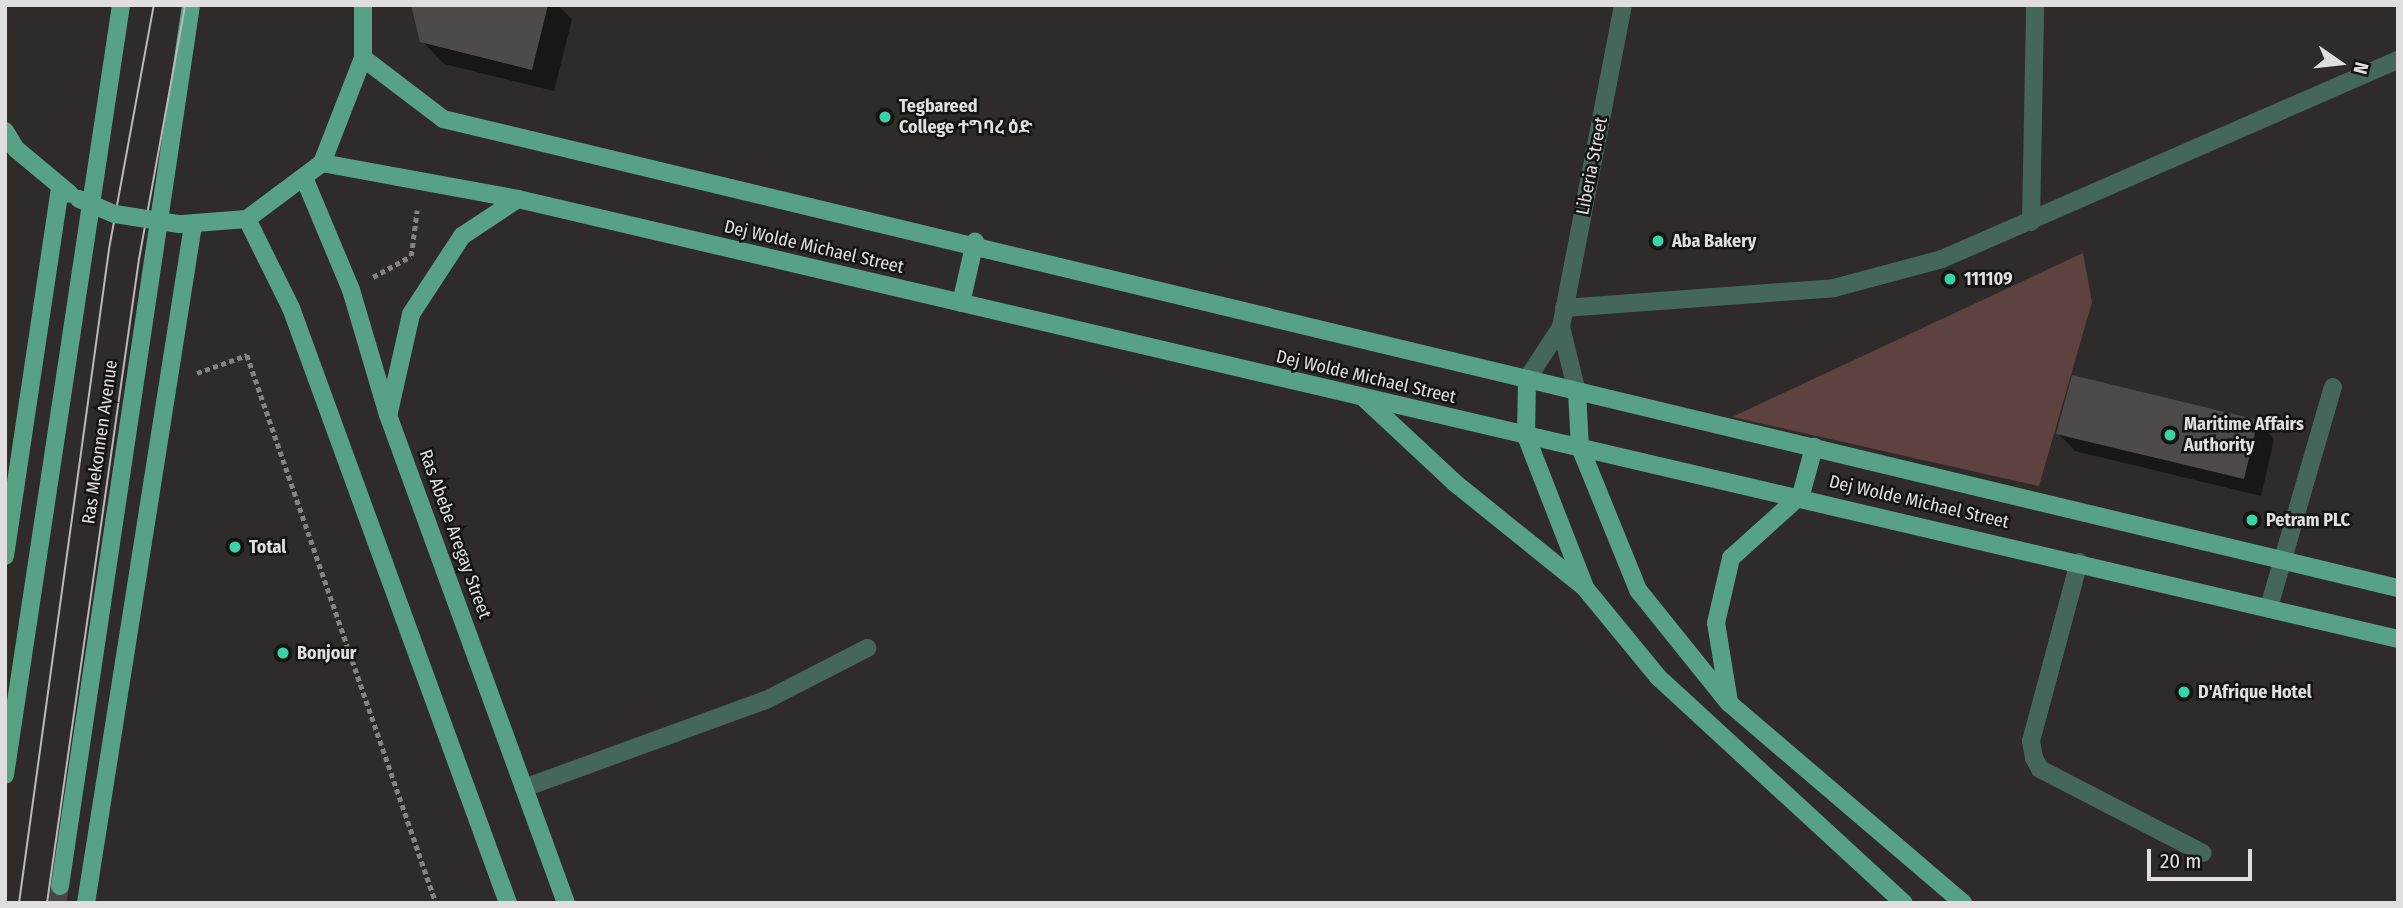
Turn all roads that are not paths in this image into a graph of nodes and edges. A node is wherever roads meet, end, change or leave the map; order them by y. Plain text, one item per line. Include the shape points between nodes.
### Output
1 (121, 5) edge
2 (191, 5) edge
3 (363, 5) edge
4 (1623, 5) edge
5 (2035, 5) edge
6 (363, 58) junction
7 (2398, 60) edge
8 (5, 131) edge
9 (322, 163) junction
10 (305, 180) junction
11 (60, 190) junction
12 (518, 199) junction
13 (247, 219) junction
14 (2031, 222) junction
15 (186, 224) junction
16 (975, 242) junction
17 (961, 303) junction
18 (1564, 308) junction
19 (1561, 327) junction
20 (1527, 379) junction
21 (2333, 387) dead end
22 (1577, 392) junction
23 (1364, 398) junction
24 (388, 415) junction
25 (1526, 436) junction
26 (1580, 447) junction
27 (1814, 447) junction
28 (1801, 495) junction
29 (5, 556) edge
30 (2281, 560) junction
31 (2079, 562) junction
32 (1585, 588) junction
33 (2398, 588) edge
34 (2269, 607) junction
35 (2398, 639) edge
36 (867, 648) dead end
37 (1729, 703) junction
38 (5, 775) edge
39 (524, 788) junction
40 (2203, 853) dead end
41 (60, 886) tunnel mouth
42 (86, 903) edge
43 (508, 903) edge
44 (566, 903) edge
45 (1904, 903) edge
46 (1963, 903) edge

1 - 38 main road
2 - 41 main road, Ras Mekonnen Avenue
3 - 6 main road
4 - 18 street, Liberia Street
5 - 14 street
6 - 9 main road
6 - 16 main road, Dej Wolde Michael Street via 443,119
7 - 14 street
8 - 11 main road
9 - 10 main road
9 - 12 main road, Dej Wolde Michael Street
10 - 13 main road
10 - 24 main road, Ras Abebe Aregay Street via 351,290
11 - 15 main road, bridge via 115,214
11 - 29 main road
12 - 17 main road, Dej Wolde Michael Street
12 - 24 main road via 462,236 411,314
13 - 15 main road
13 - 43 main road via 291,308
14 - 18 street via 1942,259 1834,288
15 - 42 main road
16 - 17 main road
16 - 20 main road, Dej Wolde Michael Street
17 - 23 main road, Dej Wolde Michael Street
18 - 19 street, Liberia Street
19 - 20 street, Liberia Street
19 - 22 street, Liberia Street
20 - 22 main road, Dej Wolde Michael Street
20 - 25 main road
21 - 30 street
22 - 26 main road
22 - 27 main road, Dej Wolde Michael Street
23 - 25 main road, Dej Wolde Michael Street
23 - 32 main road via 1455,483
24 - 39 main road, Ras Abebe Aregay Street
25 - 26 main road, Dej Wolde Michael Street
25 - 32 main road
26 - 28 main road, Dej Wolde Michael Street
26 - 37 main road via 1638,590
27 - 28 main road
27 - 30 main road, Dej Wolde Michael Street
28 - 31 main road, Dej Wolde Michael Street
28 - 37 main road via 1731,558 1716,623
30 - 33 main road, Dej Wolde Michael Street
30 - 34 street
31 - 34 main road, Dej Wolde Michael Street
31 - 40 street via 2031,741 2034,758 2040,769
32 - 45 main road via 1658,677
34 - 35 main road, Dej Wolde Michael Street
36 - 39 street via 766,700
37 - 46 main road
39 - 44 main road, Ras Abebe Aregay Street

